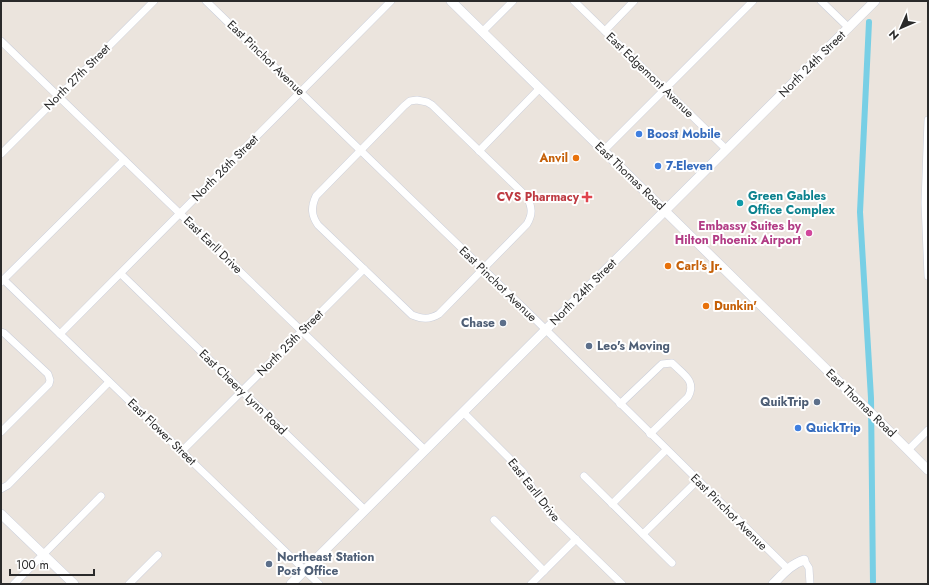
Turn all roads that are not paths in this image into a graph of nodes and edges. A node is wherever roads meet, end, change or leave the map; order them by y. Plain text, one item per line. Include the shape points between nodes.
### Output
1 (154, 1) edge
2 (206, 1) edge
3 (391, 1) edge
4 (451, 1) edge
5 (513, 1) edge
6 (574, 1) edge
7 (634, 1) edge
8 (753, 1) edge
9 (821, 1) edge
10 (875, 1) edge
11 (849, 28) junction
12 (605, 31) junction
13 (482, 32) junction
14 (1, 41) edge
15 (540, 88) junction
16 (665, 90) junction
17 (301, 91) junction
18 (58, 96) junction
19 (928, 120) edge
20 (726, 149) junction
21 (361, 150) junction
22 (604, 150) junction
23 (479, 151) junction
24 (1, 154) edge
25 (124, 160) junction
26 (927, 184) edge
27 (665, 210) junction
28 (180, 213) junction
29 (927, 234) edge
30 (364, 269) junction
31 (483, 269) junction
32 (121, 274) junction
33 (928, 276) edge
34 (2, 281) edge
35 (545, 330) junction
36 (302, 331) junction
37 (1, 332) edge
38 (60, 334) junction
39 (109, 382) junction
40 (243, 392) junction
41 (620, 404) junction
42 (463, 412) junction
43 (928, 430) edge
44 (1, 432) edge
45 (650, 434) junction
46 (425, 450) junction
47 (666, 450) junction
48 (908, 450) junction
49 (182, 451) junction
50 (928, 470) edge
51 (584, 476) dead end
52 (697, 480) junction
53 (1, 491) edge
54 (101, 496) dead end
55 (612, 504) junction
56 (365, 510) junction
57 (1, 514) edge
58 (494, 520) dead end
59 (643, 534) junction
60 (576, 539) junction
61 (44, 554) junction
62 (158, 555) dead end
63 (804, 560) joint
64 (672, 563) dead end
65 (788, 569) junction
66 (305, 570) junction
67 (544, 571) junction
68 (14, 584) edge
69 (74, 584) edge
70 (129, 584) edge
71 (291, 584) edge
72 (319, 584) edge
73 (531, 584) edge
74 (622, 584) edge
75 (773, 584) edge
76 (810, 584) edge

1 - 18 street, North 27th Street
2 - 17 street, East Pinchot Avenue
3 - 17 street, North 26th Street
4 - 13 main road, East Thomas Road
5 - 13 street
6 - 12 street, East Edgemont Avenue
7 - 12 street
8 - 16 street
9 - 11 street
10 - 11 main road, North 24th Street
11 - 20 main road, North 24th Street
12 - 16 street, East Edgemont Avenue
13 - 15 main road, East Thomas Road
14 - 18 street, East Earll Drive
15 - 22 main road, East Thomas Road
15 - 23 street
16 - 20 street, East Edgemont Avenue
16 - 22 street
17 - 21 street, East Pinchot Avenue
17 - 28 street, North 26th Street
18 - 24 street, North 27th Street
18 - 25 street, East Earll Drive
19 - 26 street
20 - 27 main road, North 24th Street
21 - 23 street via 404,106 410,101 417,100 432,105
21 - 30 street via 316,196 312,208 318,225
21 - 31 street, East Pinchot Avenue
22 - 27 main road, East Thomas Road
23 - 31 street via 527,197 532,211 527,224
25 - 28 street, East Earll Drive
25 - 34 street
26 - 29 street
27 - 35 main road, North 24th Street
27 - 48 main road, East Thomas Road
28 - 32 street, North 26th Street
28 - 36 street, East Earll Drive
29 - 33 street
30 - 31 street via 412,315 422,319 438,314
30 - 36 street, North 25th Street
31 - 35 street, East Pinchot Avenue
32 - 38 street, North 26th Street
32 - 40 street, East Cheery Lynn Road
34 - 38 street, East Flower Street
35 - 41 street, East Pinchot Avenue
35 - 42 main road, North 24th Street
36 - 40 street, North 25th Street
36 - 46 street, East Earll Drive
37 - 44 street via 48,374 50,380 49,384
38 - 39 street, East Flower Street
39 - 49 street, East Flower Street
39 - 53 street
40 - 49 street, North 25th Street
40 - 56 street, East Cheery Lynn Road
41 - 45 street, East Pinchot Avenue
41 - 45 street via 662,364 672,363 688,379 692,386 688,397
42 - 46 main road, North 24th Street
42 - 60 street, East Earll Drive via 517,466 544,506
43 - 48 street
45 - 47 street, East Pinchot Avenue
46 - 56 main road, North 24th Street
47 - 52 street, East Pinchot Avenue
47 - 55 street
48 - 50 main road, East Thomas Road
49 - 66 street, East Flower Street
51 - 55 street
52 - 59 street
52 - 65 street, East Pinchot Avenue
54 - 61 street
55 - 59 street
56 - 66 main road, North 24th Street
57 - 61 main road
58 - 67 street
59 - 64 street
60 - 67 street
60 - 74 street, East Earll Drive
61 - 68 street
61 - 69 main road
62 - 70 street
63 - 65 main road
63 - 76 street via 809,568
65 - 75 main road
66 - 71 main road, North 24th Street
66 - 72 street, East Flower Street
67 - 73 street

